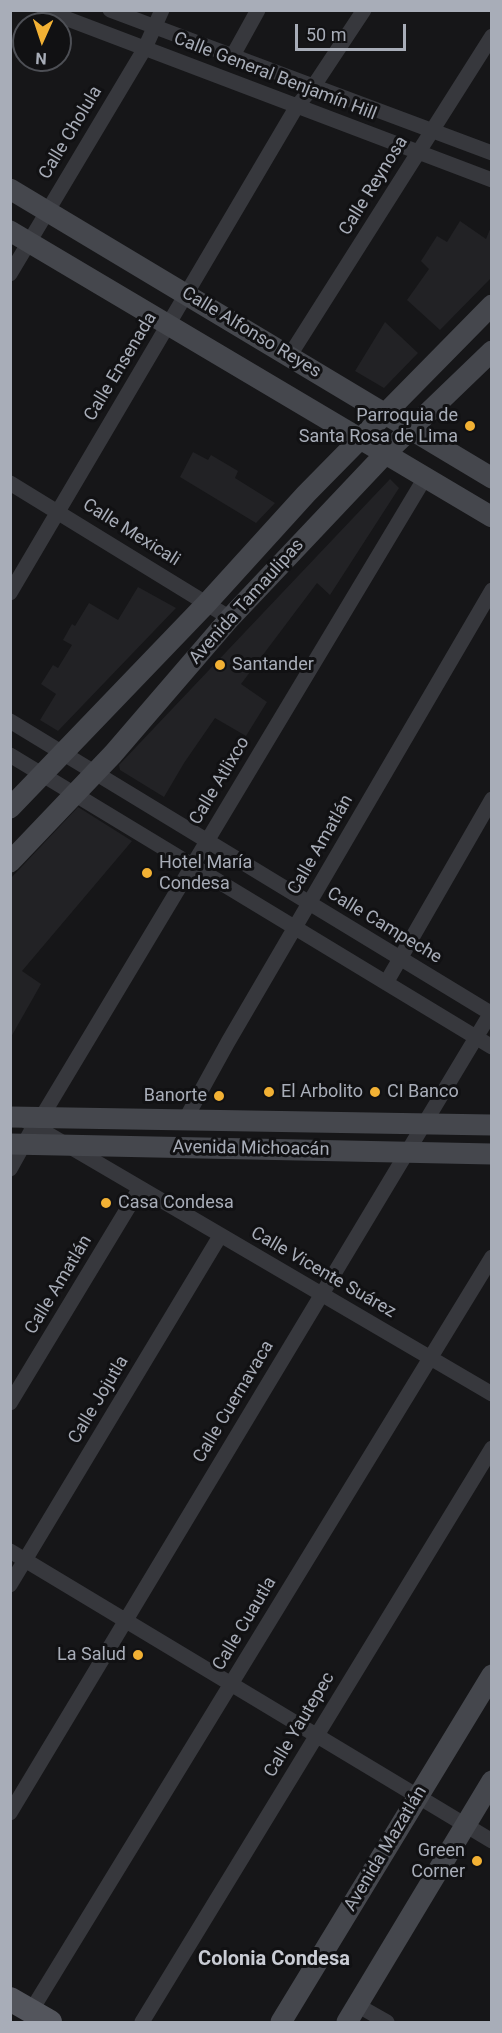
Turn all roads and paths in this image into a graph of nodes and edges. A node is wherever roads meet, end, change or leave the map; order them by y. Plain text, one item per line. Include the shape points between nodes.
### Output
1 (44, 10) edge
2 (110, 10) edge
3 (162, 10) edge
4 (258, 10) edge
5 (364, 10) edge
6 (154, 27) junction
7 (492, 36) edge
8 (145, 48) junction
9 (232, 57) junction
10 (313, 87) junction
11 (297, 106) junction
12 (432, 131) junction
13 (419, 152) junction
14 (492, 153) edge
15 (492, 180) edge
16 (10, 189) edge
17 (48, 211) junction
18 (10, 231) edge
19 (29, 242) junction
20 (10, 273) edge
21 (186, 295) junction
22 (492, 304) edge
23 (168, 326) junction
24 (492, 351) edge
25 (290, 355) junction
26 (385, 414) junction
27 (411, 430) junction
28 (361, 438) junction
29 (386, 453) junction
30 (426, 476) junction
31 (492, 478) edge
32 (10, 483) edge
33 (59, 511) junction
34 (492, 516) edge
35 (492, 590) edge
36 (10, 593) edge
37 (207, 603) junction
38 (230, 618) junction
39 (10, 721) edge
40 (62, 752) junction
41 (10, 755) edge
42 (95, 773) junction
43 (42, 774) junction
44 (75, 795) junction
45 (492, 799) edge
46 (10, 808) edge
47 (206, 841) junction
48 (10, 862) edge
49 (192, 865) junction
50 (309, 903) junction
51 (295, 928) junction
52 (400, 959) junction
53 (386, 983) junction
54 (491, 1013) edge
55 (476, 1038) junction
56 (492, 1047) edge
57 (185, 1120) junction
58 (422, 1124) junction
59 (492, 1125) edge
60 (22, 1126) edge
61 (70, 1145) junction
62 (406, 1153) junction
63 (492, 1154) edge
64 (10, 1169) edge
65 (140, 1188) junction
66 (220, 1236) junction
67 (492, 1257) edge
68 (321, 1295) junction
69 (430, 1358) junction
70 (492, 1394) edge
71 (10, 1403) edge
72 (492, 1448) edge
73 (10, 1551) edge
74 (25, 1560) junction
75 (10, 1585) edge
76 (126, 1621) junction
77 (492, 1675) edge
78 (231, 1684) junction
79 (316, 1736) junction
80 (492, 1781) edge
81 (417, 1797) junction
82 (10, 1813) edge
83 (465, 1826) junction
84 (492, 1841) edge
85 (10, 1999) edge
86 (366, 2016) edge
87 (41, 2017) edge
88 (142, 2022) edge
89 (281, 2022) edge

1 - 8 street, Calle General Benjamín Hill
2 - 6 street, Calle General Benjamín Hill
3 - 6 street, Calle Cholula
4 - 9 street
5 - 10 street, Calle Ensenada
6 - 8 street, Calle Cholula
6 - 9 street, Calle General Benjamín Hill
7 - 12 street, Calle Reynosa
8 - 11 street, Calle General Benjamín Hill
8 - 17 street, Calle Cholula
9 - 10 street, Calle General Benjamín Hill
10 - 11 street, Calle Ensenada
10 - 12 street, Calle General Benjamín Hill
11 - 13 street, Calle General Benjamín Hill
11 - 21 street, Calle Ensenada
12 - 13 street, Calle Reynosa
12 - 14 street, Calle General Benjamín Hill
13 - 15 street, Calle General Benjamín Hill
13 - 25 street, Calle Reynosa
16 - 17 street, Calle Alfonso Reyes
17 - 19 street, Calle Cholula
17 - 21 street, Calle Alfonso Reyes
18 - 19 street, Calle Alfonso Reyes
19 - 20 street, Calle Cholula
19 - 23 street, Calle Alfonso Reyes
21 - 23 street, Calle Ensenada
21 - 25 street, Calle Alfonso Reyes
22 - 26 street, Avenida Tamaulipas
23 - 28 street, Calle Alfonso Reyes
23 - 33 street, Calle Ensenada
24 - 27 street, Avenida Tamaulipas
25 - 26 street, Calle Alfonso Reyes
26 - 27 street, Calle Alfonso Reyes
26 - 28 street, Avenida Tamaulipas
27 - 29 street, Avenida Tamaulipas
27 - 31 street, Calle Alfonso Reyes
28 - 29 street, Calle Alfonso Reyes
28 - 37 street, Avenida Tamaulipas
29 - 30 street, Calle Alfonso Reyes
29 - 38 street, Avenida Tamaulipas
30 - 34 street, Calle Alfonso Reyes
30 - 47 street, Calle Atlixco
32 - 33 street, Calle Mexicali
33 - 36 street, Calle Ensenada
33 - 37 street, Calle Mexicali
35 - 50 street, Calle Amatlán
37 - 38 street, Calle Mexicali
37 - 40 street, Avenida Tamaulipas
38 - 42 street, Avenida Tamaulipas
39 - 40 street, Calle Campeche
40 - 42 street, Calle Campeche
40 - 43 street, Avenida Tamaulipas
41 - 43 street
42 - 44 street, Avenida Tamaulipas
42 - 47 street, Calle Campeche
43 - 44 street
43 - 46 street, Avenida Tamaulipas
44 - 48 street, Avenida Tamaulipas
44 - 49 street
45 - 52 street
47 - 49 street, Calle Atlixco
47 - 50 street, Calle Campeche
49 - 51 street
49 - 60 street, Calle Atlixco
50 - 51 street, Calle Amatlán
50 - 52 street, Calle Campeche
51 - 53 street
51 - 57 street, Calle Amatlán
52 - 53 street
52 - 54 street, Calle Campeche
53 - 55 street
54 - 55 street, Calle Cuernavaca
55 - 56 street
55 - 58 street, Calle Cuernavaca
57 - 58 street, Avenida Michoacán
57 - 60 street, Avenida Michoacán
58 - 59 street, Avenida Michoacán
58 - 62 street, Calle Cuernavaca
60 - 61 street, Avenida Michoacán
60 - 64 street, Calle Atlixco
61 - 62 street, Avenida Michoacán
61 - 65 street, Calle Vicente Suárez
62 - 63 street, Avenida Michoacán
62 - 68 street, Calle Cuernavaca
65 - 66 street, Calle Vicente Suárez
65 - 71 street, Calle Amatlán
66 - 68 street, Calle Vicente Suárez
66 - 74 street, Calle Jojutla
67 - 69 street, Calle Cuautla
68 - 69 street, Calle Vicente Suárez
68 - 76 street, Calle Cuernavaca
69 - 70 street, Calle Vicente Suárez
69 - 78 street, Calle Cuautla
72 - 79 street, Calle Yautepec
73 - 74 street
74 - 75 street, Calle Jojutla
74 - 76 street
76 - 78 street
76 - 82 street, Calle Cuernavaca
77 - 81 street, Avenida Mazatlán
78 - 79 street
78 - 87 street, Calle Cuautla
79 - 81 street
79 - 88 street, Calle Yautepec
80 - 83 street
81 - 83 street
81 - 89 street, Avenida Mazatlán
83 - 84 street
83 - 86 street
85 - 87 main road

